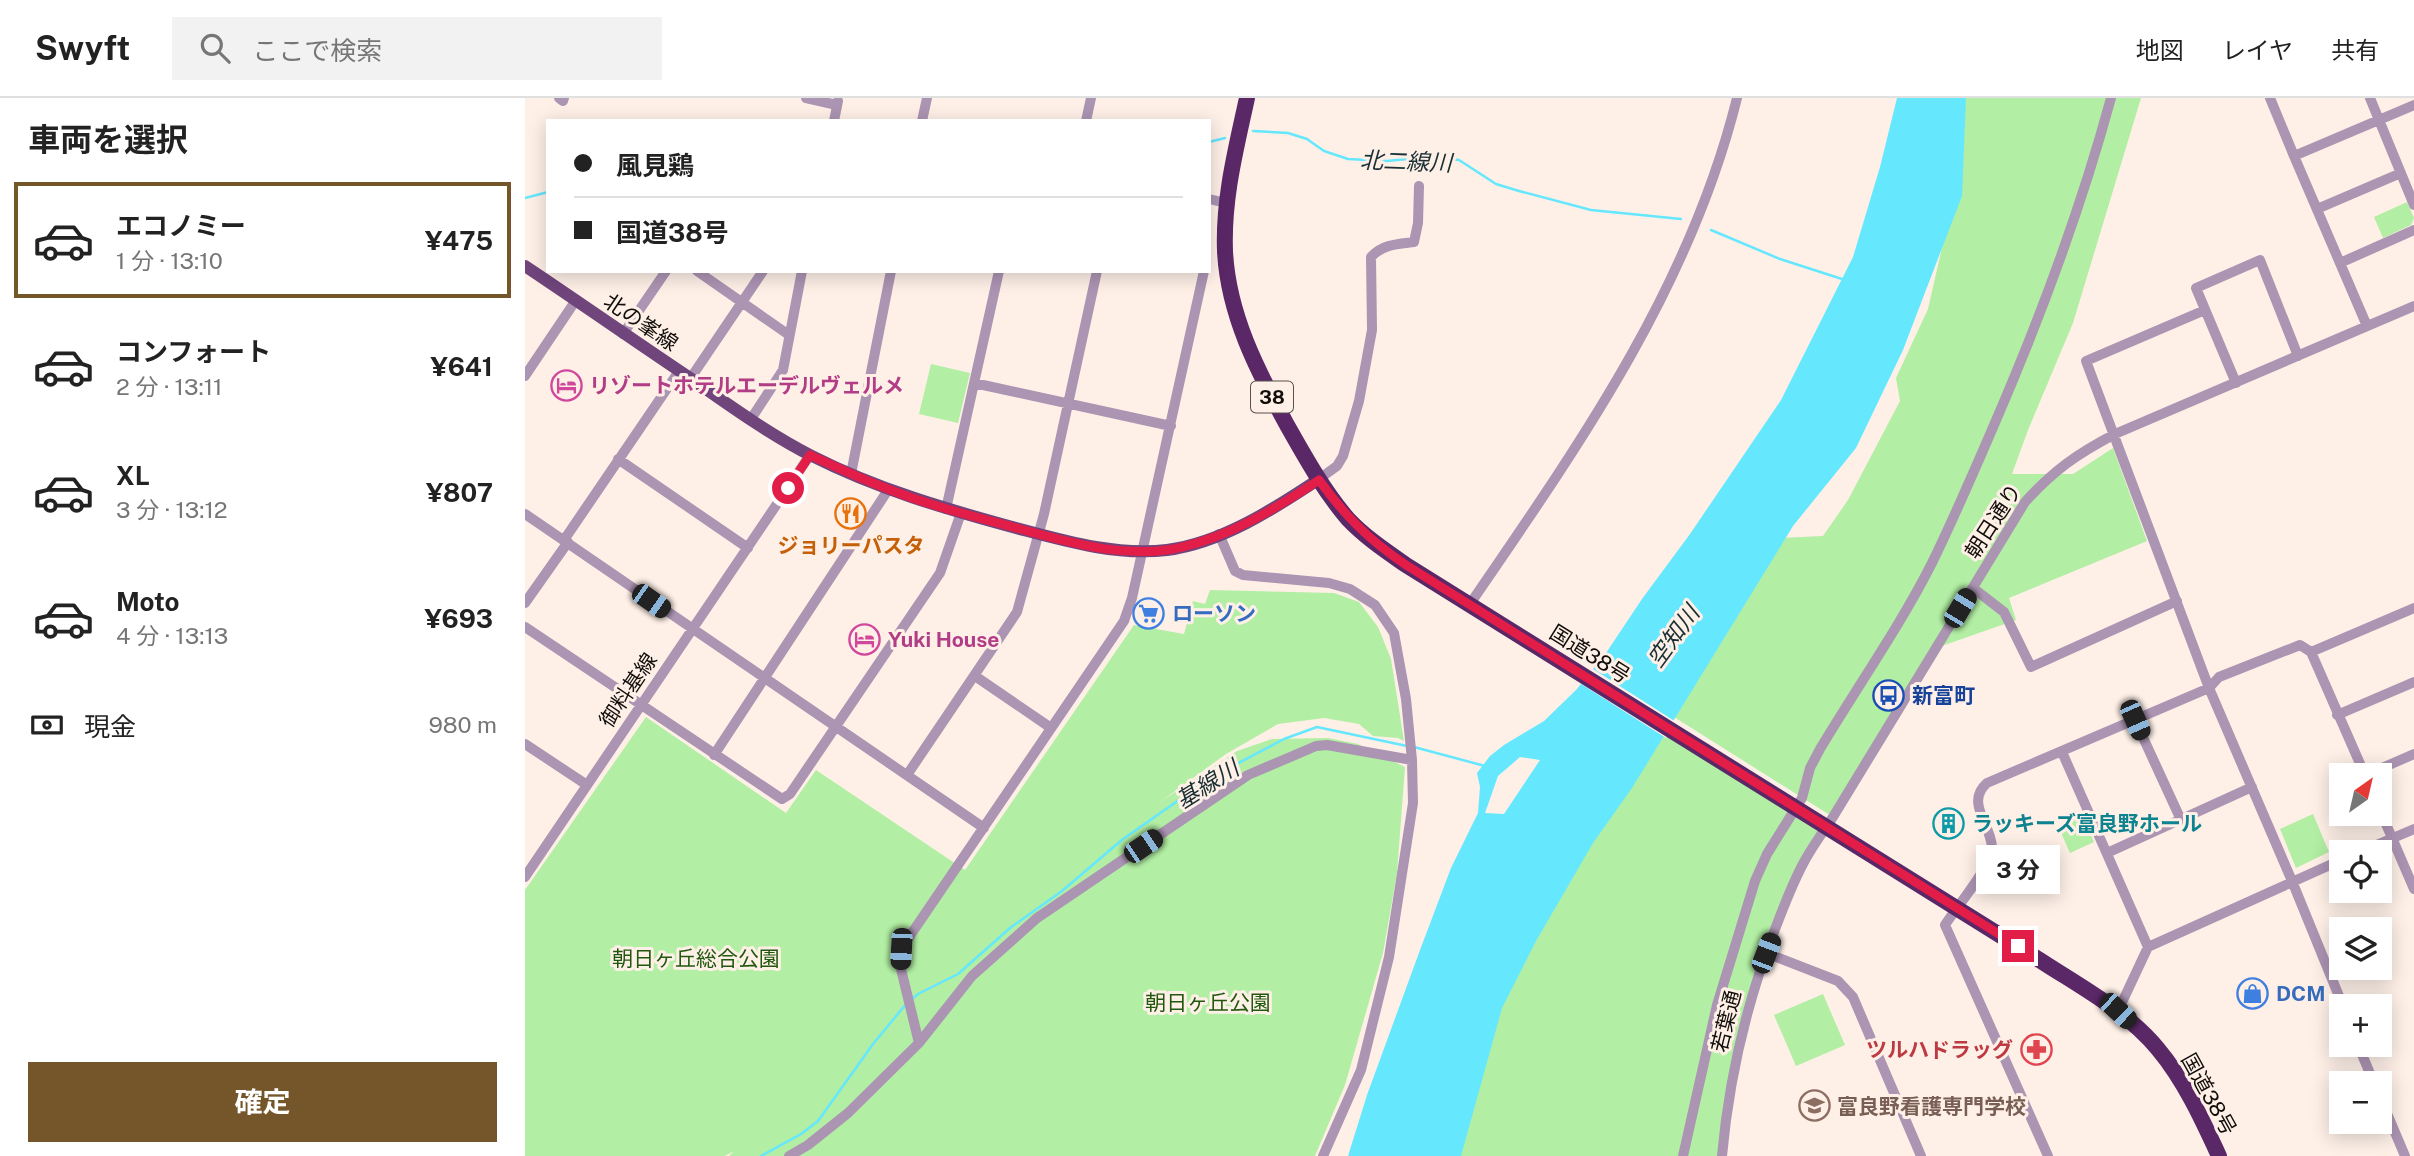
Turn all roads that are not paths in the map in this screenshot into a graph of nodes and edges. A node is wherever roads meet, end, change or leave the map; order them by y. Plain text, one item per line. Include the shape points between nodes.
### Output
1 (559, 98) edge
2 (564, 98) edge
3 (806, 98) edge
4 (927, 98) edge
5 (1091, 98) edge
6 (1247, 98) edge
7 (1737, 98) edge
8 (2111, 98) edge
9 (2270, 98) edge
10 (2370, 98) edge
11 (838, 101) edge
12 (2414, 105) edge
13 (834, 119) edge
14 (922, 119) edge
15 (1086, 119) edge
16 (2379, 121) junction
17 (2294, 156) junction
18 (2401, 173) junction
19 (1419, 186) dead end
20 (1211, 199) edge
21 (1226, 203) junction
22 (2414, 205) edge
23 (2317, 209) junction
24 (2414, 230) edge
25 (2340, 263) junction
26 (525, 266) edge
27 (1211, 272) edge
28 (665, 273) edge
29 (700, 273) edge
30 (762, 273) edge
31 (802, 273) edge
32 (891, 273) edge
33 (999, 273) edge
34 (1097, 273) edge
35 (1207, 273) edge
36 (1227, 274) junction
37 (576, 300) junction
38 (742, 302) junction
39 (2414, 306) edge
40 (2205, 310) junction
41 (2367, 326) junction
42 (623, 334) junction
43 (789, 335) junction
44 (2298, 356) junction
45 (679, 371) junction
46 (525, 376) edge
47 (690, 379) junction
48 (974, 383) junction
49 (2236, 383) junction
50 (1069, 404) junction
51 (751, 419) junction
52 (1171, 426) junction
53 (2115, 433) junction
54 (810, 455) junction
55 (618, 459) junction
56 (851, 474) junction
57 (1319, 480) junction
58 (888, 490) junction
59 (946, 509) junction
60 (961, 513) junction
61 (525, 514) edge
62 (1038, 534) junction
63 (1219, 534) junction
64 (566, 541) junction
65 (748, 548) junction
66 (1143, 551) junction
67 (1973, 588) junction
68 (2177, 601) junction
69 (525, 603) edge
70 (1470, 604) junction
71 (2414, 608) edge
72 (525, 626) edge
73 (692, 630) junction
74 (2311, 652) junction
75 (975, 676) junction
76 (766, 679) junction
77 (2414, 682) edge
78 (2209, 688) junction
79 (641, 706) junction
80 (2337, 715) junction
81 (2135, 720) junction
82 (836, 727) junction
83 (1051, 728) junction
84 (525, 744) edge
85 (2062, 752) junction
86 (2414, 754) edge
87 (714, 755) junction
88 (1412, 760) junction
89 (2359, 763) edge
90 (2392, 763) edge
91 (907, 775) junction
92 (587, 785) junction
93 (2252, 787) junction
94 (1793, 806) junction
95 (2181, 820) junction
96 (2387, 826) edge
97 (1827, 827) junction
98 (984, 828) junction
99 (2414, 829) edge
100 (2393, 838) junction
101 (2388, 840) edge
102 (2107, 853) junction
103 (2329, 865) edge
104 (525, 877) edge
105 (2292, 881) junction
106 (2414, 888) edge
107 (1955, 908) junction
108 (2148, 947) junction
109 (1766, 953) junction
110 (2338, 994) edge
111 (2118, 1011) junction
112 (919, 1043) junction
113 (2392, 1125) edge
114 (789, 1156) edge
115 (1323, 1156) edge
116 (1683, 1156) edge
117 (1722, 1156) edge
118 (1921, 1156) edge
119 (2047, 1156) edge
120 (2219, 1156) edge
121 (2405, 1156) edge

1 - 2 street
3 - 11 street
4 - 14 street
5 - 15 street
6 - 21 highway, 国道38号 / 38
7 - 70 street via 1697,225 1659,304 1593,423
8 - 94 street via 2050,285 1961,500 1892,634 1819,749 1802,798
9 - 17 street
10 - 16 street
11 - 13 street
12 - 16 street
16 - 17 street
16 - 18 street
17 - 23 street
18 - 22 street
18 - 23 street
19 - 57 street via 1414,242 1386,246 1371,257 1372,330 1359,401 1343,456
20 - 21 street
21 - 36 highway, 国道38号 / 38
23 - 25 street
24 - 25 street
25 - 41 street
26 - 37 main road, 北の峯線
27 - 36 street
28 - 42 street
29 - 38 street
30 - 38 street
31 - 43 street
32 - 56 street
33 - 48 street
34 - 50 street
35 - 52 street
36 - 57 highway, 国道38号 / 38 via 1252,357
37 - 42 main road, 北の峯線
37 - 46 street
38 - 43 street
38 - 47 street
39 - 41 street, 朝日通り
40 - 44 street via 2196,288 2260,260
40 - 49 street
40 - 53 street via 2086,361
41 - 44 street, 朝日通り
42 - 45 main road, 北の峯線
43 - 51 street via 783,370
44 - 49 street, 朝日通り
45 - 47 main road, 北の峯線
45 - 55 street
47 - 51 main road, 北の峯線
48 - 50 street
48 - 59 street
49 - 53 street, 朝日通り
50 - 52 street
50 - 62 street
51 - 54 main road, 北の峯線
52 - 66 street
53 - 67 street, 朝日通り via 2074,456 2045,480 2025,502
53 - 68 street
54 - 56 main road, 北の峯線
54 - 65 street, 御料基線
55 - 64 street
55 - 65 street
56 - 58 main road, 北の峯線
57 - 63 main road, 北の峯線 via 1256,518
57 - 70 highway, 国道38号 / 38 via 1366,536
58 - 59 main road, 北の峯線
58 - 76 street
59 - 60 main road, 北の峯線
60 - 62 main road, 北の峯線
60 - 82 street via 940,573
61 - 64 street
62 - 66 main road, 北の峯線 via 1097,548
62 - 75 street via 1017,612
63 - 66 main road, 北の峯線 via 1182,547
63 - 88 street via 1235,571 1243,575 1329,583 1350,589 1375,605 1394,633
64 - 69 street
64 - 73 street
65 - 73 street, 御料基線
66 - 83 street via 1124,621
67 - 68 street via 2004,612 2031,667
67 - 97 street, 朝日通り
68 - 78 street
70 - 94 highway, 国道38号 / 38
71 - 74 street
72 - 79 street
73 - 76 street
73 - 79 street, 御料基線
74 - 78 street via 2300,645 2220,677
74 - 80 street
75 - 83 street
75 - 91 street
76 - 82 street
76 - 87 street
77 - 80 street
78 - 81 street
78 - 93 street
79 - 87 street
79 - 92 street, 御料基線
80 - 89 street
81 - 85 street
81 - 95 street
82 - 87 street via 782,799
82 - 91 street
83 - 98 street
84 - 92 street
85 - 102 street
85 - 107 street via 1981,788 1977,805 1993,852
86 - 90 street
88 - 112 street via 1316,746 1248,775 1037,918 972,976
88 - 115 street via 1412,803 1389,957 1361,1070
91 - 98 street
92 - 104 street, 御料基線
93 - 95 street
93 - 105 street
94 - 97 highway, 国道38号 / 38
94 - 116 street via 1747,904 1717,1005
95 - 102 street
96 - 100 street
97 - 107 highway, 国道38号 / 38
97 - 109 street, 若葉通 via 1798,873
98 - 112 street via 901,949 900,965
99 - 100 street
100 - 101 street
100 - 106 street
102 - 108 street
103 - 105 street
105 - 108 street
105 - 110 street
107 - 111 highway, 国道38号 / 38
107 - 119 street via 1945,925
108 - 111 street
109 - 117 street, 若葉通 via 1736,1053
109 - 118 street via 1838,981 1853,997
111 - 120 highway, 国道38号 / 38 via 2157,1047 2181,1081
112 - 114 street via 848,1113
113 - 121 street

